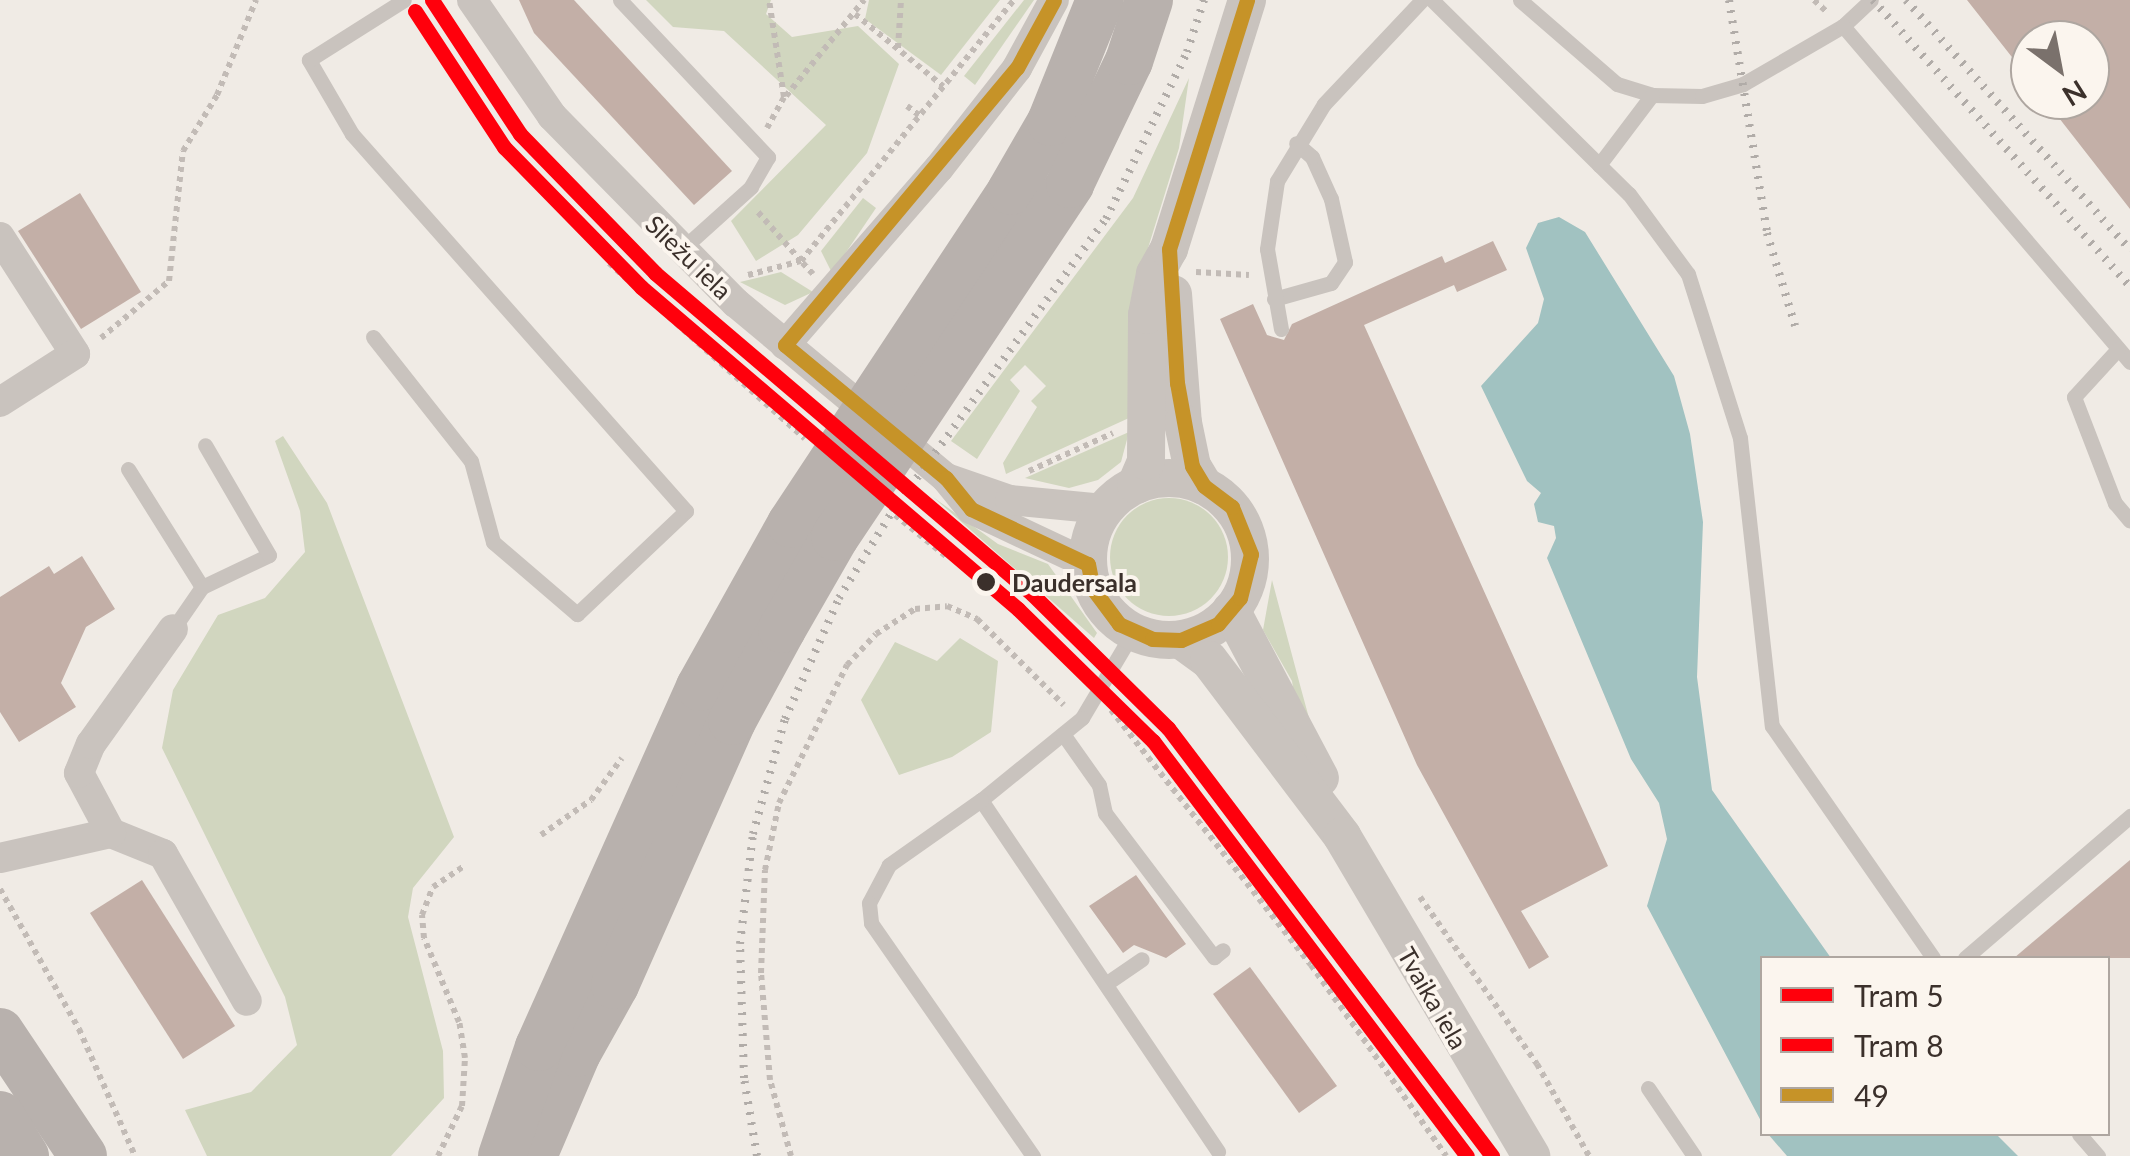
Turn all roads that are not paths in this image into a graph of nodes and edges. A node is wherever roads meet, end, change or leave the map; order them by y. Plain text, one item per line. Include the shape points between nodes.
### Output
1 (404, 0) edge
2 (472, 0) edge
3 (620, 0) edge
4 (1054, 0) edge
5 (1100, 0) edge
6 (1149, 0) edge
7 (1247, 0) edge
8 (1422, 0) edge
9 (1432, 0) edge
10 (1520, 0) edge
11 (1871, 0) edge
12 (1843, 26) junction
13 (1652, 95) junction
14 (1296, 142) junction
15 (1599, 165) junction
16 (0, 237) edge
17 (681, 250) junction
18 (1179, 260) junction
19 (1274, 299) junction
20 (1281, 329) dead end
21 (373, 337) dead end
22 (785, 344) junction
23 (2118, 348) junction
24 (2130, 362) edge
25 (0, 402) edge
26 (204, 445) dead end
27 (128, 470) dead end
28 (946, 478) junction
29 (1136, 484) junction
30 (1204, 486) junction
31 (1104, 509) junction
32 (2130, 521) edge
33 (1088, 564) junction
34 (202, 587) junction
35 (1231, 610) junction
36 (173, 629) joint
37 (1133, 632) junction
38 (1181, 640) junction
39 (1063, 734) junction
40 (981, 800) junction
41 (2130, 816) edge
42 (111, 833) junction
43 (1342, 836) junction
44 (0, 858) edge
45 (1223, 950) dead end
46 (1932, 956) edge
47 (1967, 956) edge
48 (1142, 959) dead end
49 (1107, 984) junction
50 (615, 986) junction
51 (247, 1002) dead end
52 (0, 1032) edge
53 (539, 1047) junction
54 (1648, 1088) dead end
55 (0, 1115) edge
56 (2080, 1136) edge
57 (54, 1144) edge
58 (1218, 1152) dead end
59 (466, 1156) edge
60 (502, 1156) edge
61 (533, 1156) edge
62 (566, 1156) edge
63 (1033, 1156) edge
64 (1530, 1156) edge
65 (1694, 1156) edge
66 (2098, 1156) edge

1 - 21 lane via 309,60 352,134 686,511 578,614 493,542 472,461
2 - 17 street, Sliežu iela via 552,116
3 - 17 lane via 768,157 742,194
4 - 22 street via 1016,68
5 - 53 main road, bridge via 1051,122 1011,191 738,611 665,757
6 - 50 main road, bridge via 1129,61 1070,184 835,538 756,675
7 - 18 street
8 - 14 lane
9 - 15 lane
10 - 13 lane via 1617,84
11 - 12 lane
12 - 13 lane via 1743,84 1702,96
12 - 23 lane
13 - 15 lane
14 - 19 lane via 1276,181 1267,249
14 - 19 lane via 1312,157 1331,199 1345,262 1331,283
15 - 46 lane via 1688,274 1710,337 1743,456 1772,726
16 - 25 street via 75,354
17 - 22 street, Sliežu iela
18 - 29 street via 1155,274 1148,315 1146,461
18 - 30 street via 1177,383 1188,454
19 - 20 lane
22 - 28 street, Sliežu iela
23 - 24 lane
23 - 32 lane via 2074,398 2115,504
26 - 34 lane via 270,555
27 - 34 lane
28 - 31 street, Sliežu iela via 1010,500
28 - 33 street, Sliežu iela via 984,517
29 - 30 street via 1162,478
29 - 31 street
30 - 35 street via 1232,507 1248,542 1248,580
31 - 33 street
33 - 37 street via 1107,612
34 - 36 lane
35 - 38 street via 1202,634
35 - 43 street, Tvaika iela via 1334,804
36 - 42 street via 91,744 79,774
37 - 38 street
37 - 39 lane via 1082,718
38 - 43 street, Tvaika iela via 1209,660
39 - 40 lane
39 - 45 lane via 1098,785 1105,813 1214,957
40 - 49 lane
40 - 63 lane via 889,865 869,903 871,924
41 - 47 lane
42 - 44 street
42 - 51 street via 162,854
43 - 64 street, Tvaika iela
48 - 49 lane
49 - 58 lane
50 - 61 main road via 577,1053
50 - 62 main road
52 - 57 main road
53 - 59 main road
53 - 60 main road
54 - 65 lane
55 - 57 main road
56 - 66 lane

